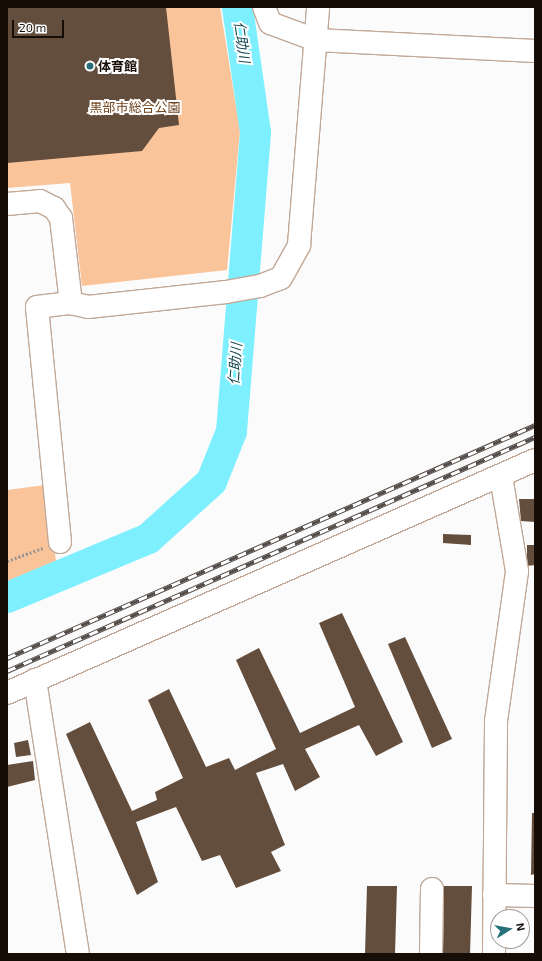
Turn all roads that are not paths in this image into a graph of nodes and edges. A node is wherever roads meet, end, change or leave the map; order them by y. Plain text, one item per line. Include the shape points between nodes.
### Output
1 (264, 7) edge
2 (318, 7) edge
3 (316, 40) junction
4 (535, 51) edge
5 (7, 204) edge
6 (71, 302) junction
7 (535, 460) edge
8 (501, 476) junction
9 (60, 542) road end
10 (526, 571) edge
11 (34, 680) junction
12 (7, 693) edge
13 (432, 888) dead end
14 (494, 895) junction
15 (535, 896) edge
16 (78, 954) edge
17 (431, 954) edge
18 (494, 954) edge

1 - 3 street via 270,23
2 - 3 street
3 - 4 street
3 - 6 street via 299,245 281,278 260,286 226,292 88,307
5 - 6 street via 40,201 54,208 61,218
6 - 9 street via 38,308
7 - 8 street
8 - 10 street
8 - 11 street
10 - 14 street via 496,721
11 - 12 street
11 - 16 street
13 - 17 street
14 - 15 street
14 - 18 street

